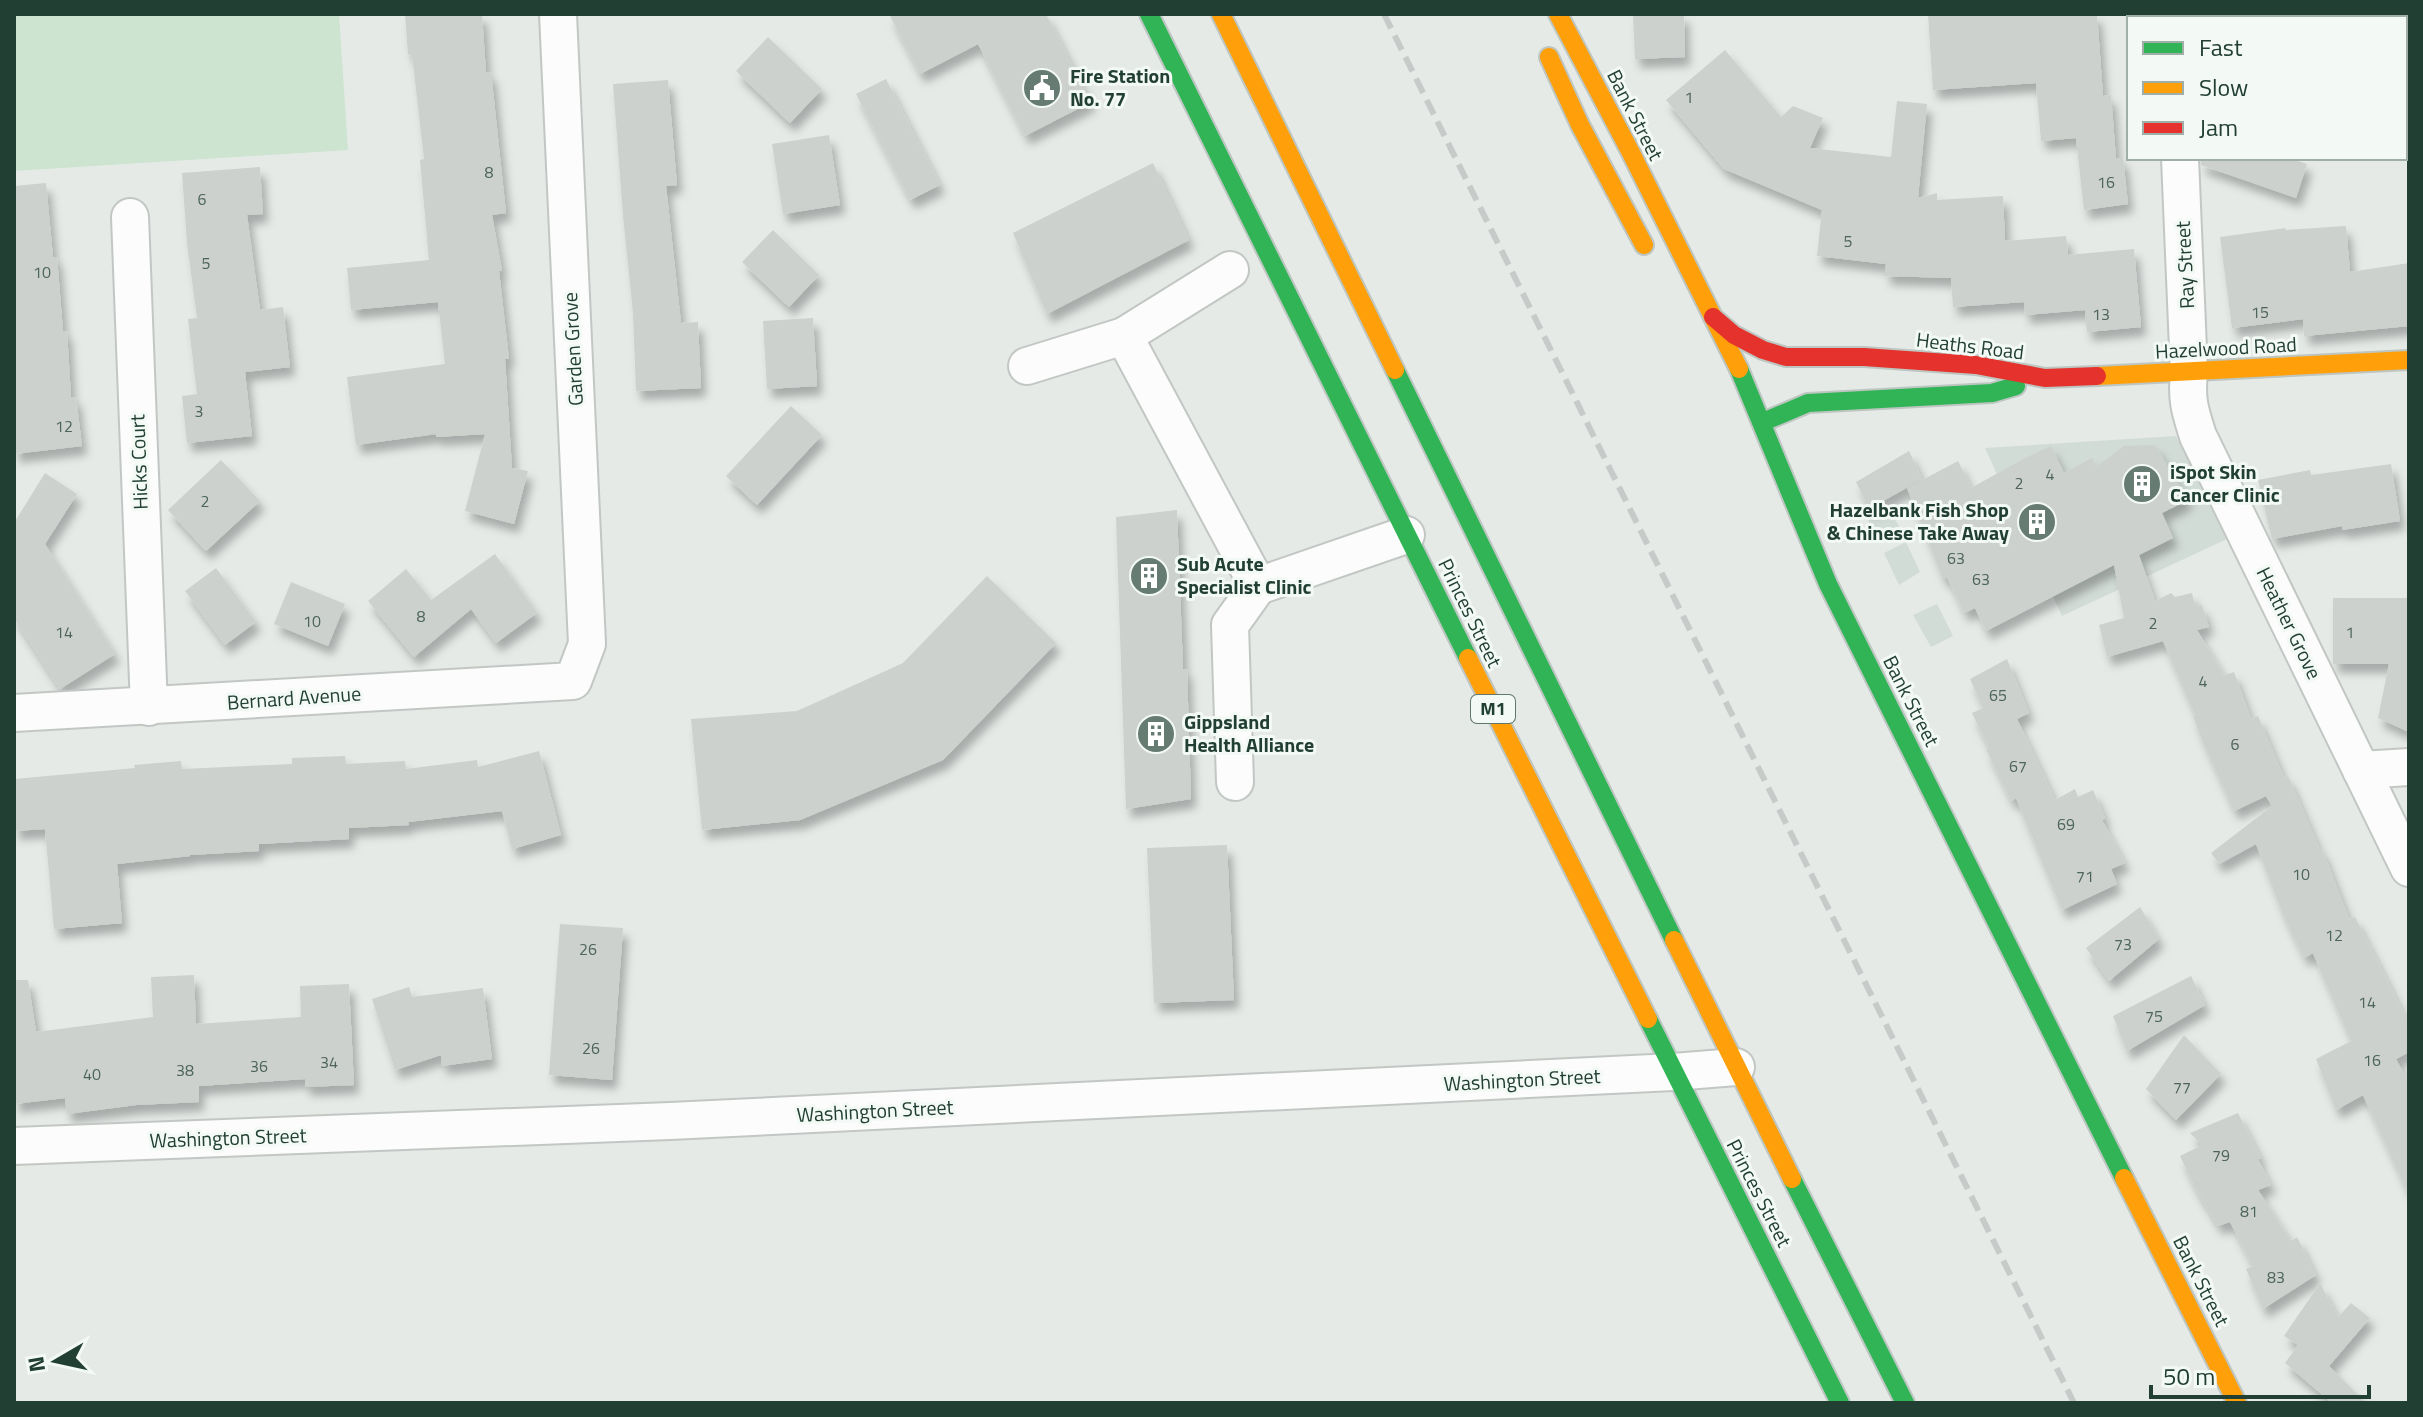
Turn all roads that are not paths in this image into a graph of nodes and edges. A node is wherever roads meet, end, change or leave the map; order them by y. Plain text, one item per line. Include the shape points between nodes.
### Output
1 (558, 14) edge
2 (1149, 14) edge
3 (1221, 14) edge
4 (1558, 14) edge
5 (1542, 42) dead end
6 (2180, 160) edge
7 (130, 217) dead end
8 (1652, 261) dead end
9 (1230, 270) dead end
10 (1711, 315) junction
11 (1124, 336) junction
12 (1786, 357) junction
13 (2409, 360) edge
14 (1027, 366) dead end
15 (2189, 373) junction
16 (1757, 378) junction
17 (2045, 378) junction
18 (1763, 422) junction
19 (1779, 513) dead end
20 (1406, 535) junction
21 (1828, 584) junction
22 (1258, 586) junction
23 (573, 681) joint
24 (149, 707) junction
25 (14, 713) edge
26 (2409, 767) edge
27 (2361, 770) junction
28 (1235, 782) dead end
29 (2409, 868) edge
30 (1736, 1067) junction
31 (1673, 1072) junction
32 (14, 1146) edge
33 (1840, 1403) edge
34 (1905, 1403) edge
35 (2237, 1403) edge

1 - 23 street, Garden Grove via 587,644
2 - 20 main road, Princes Street / M1
3 - 30 main road, Princes Street
4 - 10 main road, Bank Street
5 - 8 main road
6 - 15 street, Ray Street
7 - 24 street, Hicks Court
9 - 11 street
10 - 12 main road, Heaths Road via 1734,335
10 - 16 main road, Bank Street
11 - 14 street
11 - 22 street
12 - 16 main road
12 - 17 main road, Heaths Road via 1976,365
13 - 15 main road, Hazelwood Road
15 - 17 main road, Hazelwood Road
15 - 27 street, Heather Grove via 2186,393 2198,436
16 - 18 main road, Bank Street
16 - 18 main road via 1738,411
17 - 18 main road, Heaths Road via 1992,393 1808,403
18 - 21 main road, Bank Street
19 - 21 main road via 1792,540
20 - 22 street
20 - 31 main road, Princes Street / M1
21 - 35 main road, Bank Street
22 - 28 street via 1230,625
23 - 24 street, Bernard Avenue
24 - 25 street, Bernard Avenue
26 - 27 street
27 - 29 street, Heather Grove
30 - 31 street, Washington Street
30 - 34 main road, Princes Street
31 - 32 street, Washington Street via 670,1121
31 - 33 main road, Princes Street / M1

